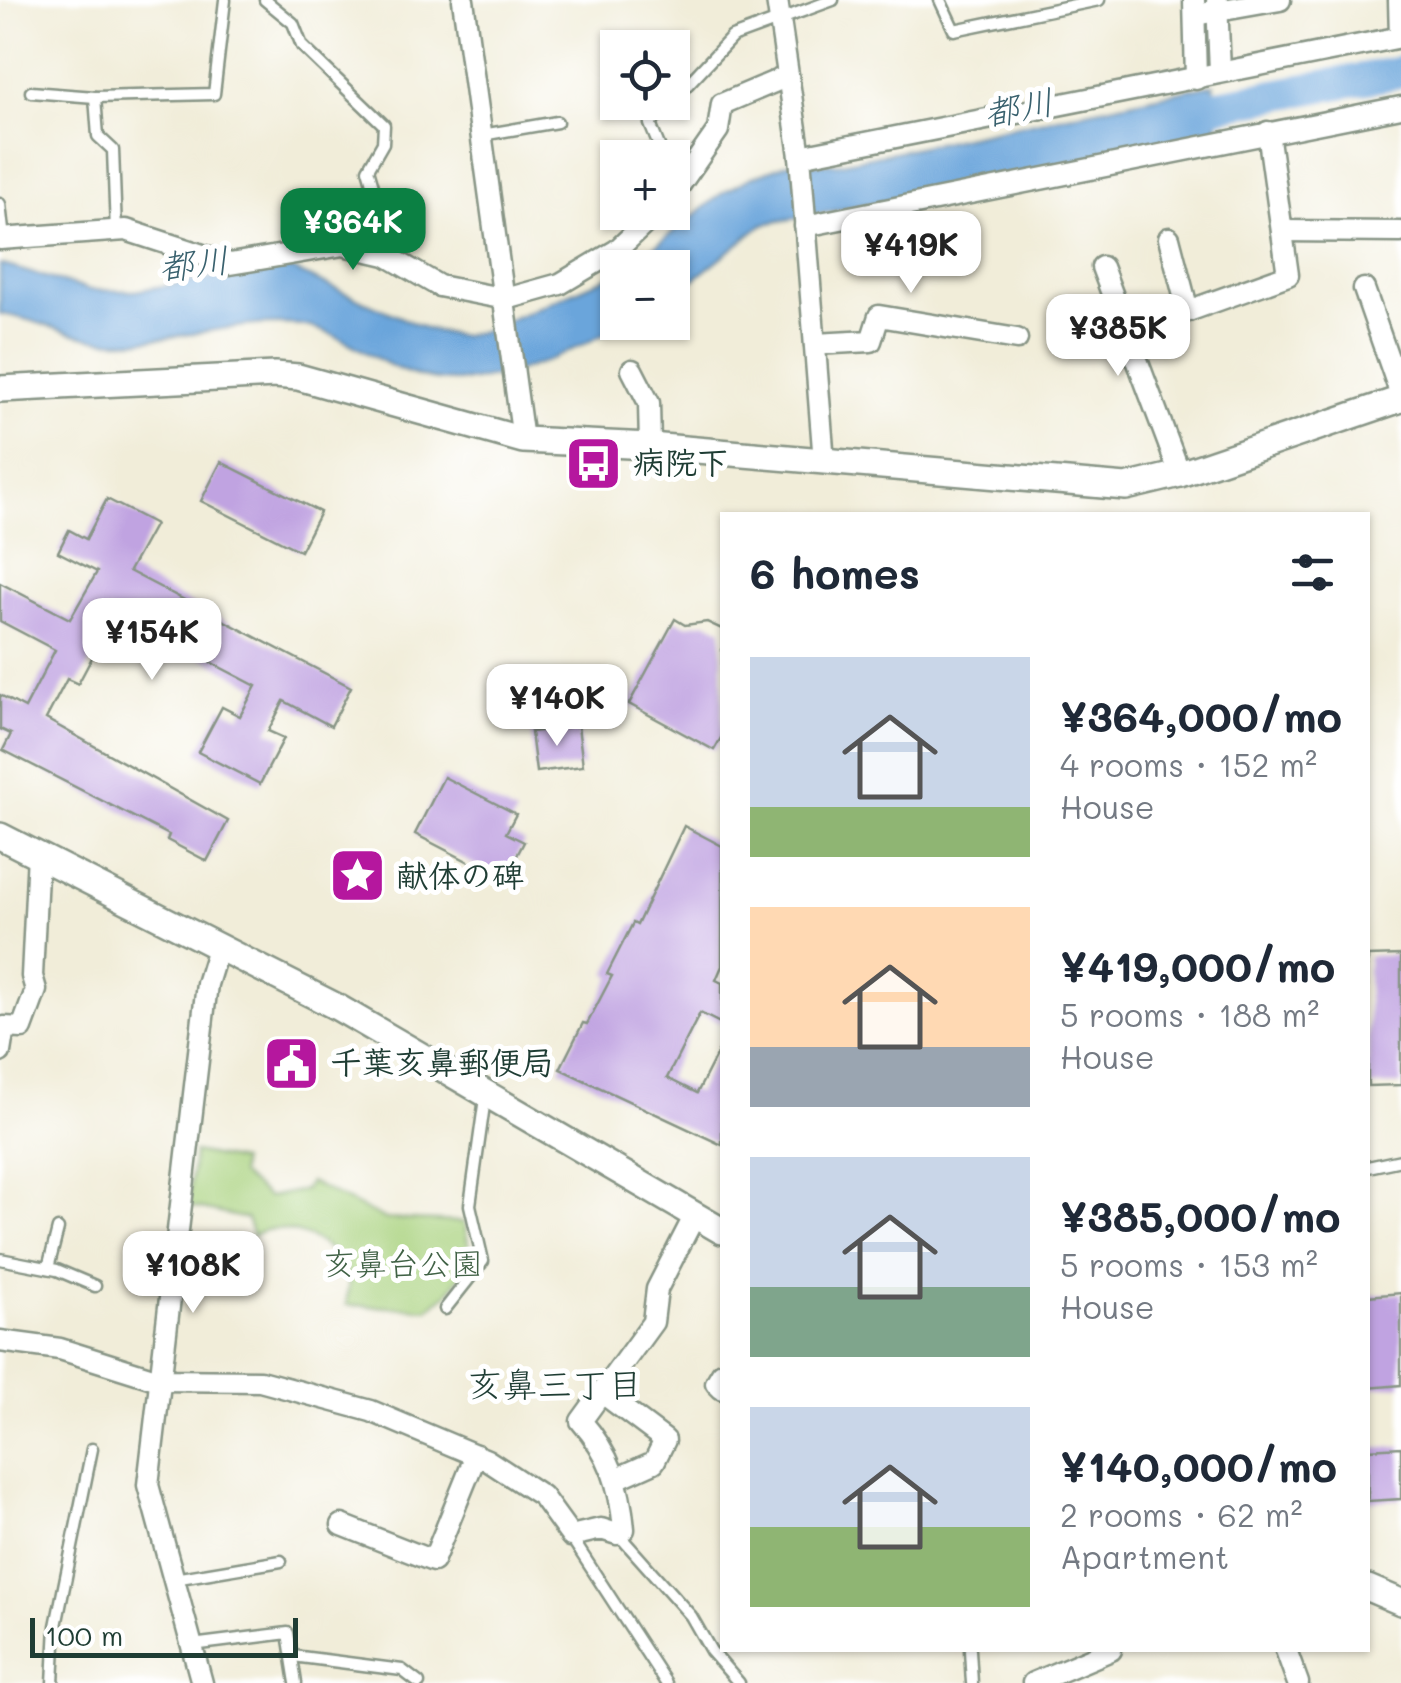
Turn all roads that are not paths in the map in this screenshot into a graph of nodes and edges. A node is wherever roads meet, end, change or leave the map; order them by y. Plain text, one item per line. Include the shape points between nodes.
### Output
1 (225, 0) edge
2 (265, 0) edge
3 (463, 0) edge
4 (832, 0) edge
5 (940, 0) edge
6 (1099, 0) edge
7 (1280, 0) edge
8 (1399, 0) edge
9 (1217, 6) edge
10 (1194, 8) edge
11 (778, 9) edge
12 (1401, 37) edge
13 (1220, 71) junction
14 (788, 76) junction
15 (1196, 79) junction
16 (690, 83) edge
17 (30, 92) dead end
18 (95, 98) junction
19 (1401, 108) edge
20 (557, 122) dead end
21 (1268, 132) junction
22 (482, 134) junction
23 (800, 156) junction
24 (690, 166) edge
25 (0, 204) edge
26 (805, 226) junction
27 (638, 230) edge
28 (116, 231) junction
29 (1282, 231) junction
30 (1401, 232) edge
31 (1169, 238) dead end
32 (2, 239) edge
33 (386, 256) junction
34 (1102, 267) dead end
35 (1364, 289) dead end
36 (507, 306) junction
37 (1188, 311) junction
38 (1127, 333) junction
39 (1018, 339) dead end
40 (815, 344) junction
41 (632, 370) dead end
42 (0, 388) edge
43 (1401, 397) edge
44 (523, 440) junction
45 (650, 446) junction
46 (824, 462) junction
47 (1180, 474) junction
48 (0, 836) edge
49 (38, 853) junction
50 (219, 945) junction
51 (0, 1052) edge
52 (486, 1092) junction
53 (1401, 1160) edge
54 (1370, 1167) edge
55 (695, 1215) junction
56 (58, 1229) dead end
57 (720, 1231) edge
58 (0, 1259) edge
59 (48, 1268) junction
60 (94, 1286) dead end
61 (444, 1309) dead end
62 (0, 1341) edge
63 (159, 1380) junction
64 (601, 1392) junction
65 (92, 1449) dead end
66 (476, 1455) junction
67 (616, 1479) junction
68 (342, 1525) dead end
69 (617, 1534) junction
70 (570, 1536) junction
71 (281, 1561) dead end
72 (173, 1579) junction
73 (1370, 1589) edge
74 (1401, 1602) edge
75 (191, 1645) junction
76 (970, 1652) edge
77 (1106, 1652) edge
78 (1287, 1652) edge
79 (293, 1656) junction
80 (53, 1683) edge
81 (202, 1683) edge
82 (296, 1683) edge
83 (420, 1683) edge
84 (666, 1683) edge
85 (739, 1683) edge
86 (972, 1683) edge
87 (1033, 1683) edge
88 (1298, 1683) edge

1 - 18 lane via 214,94
2 - 33 lane via 384,126 368,169 388,238
3 - 22 street
4 - 11 lane
5 - 6 lane via 954,30
7 - 9 street
8 - 12 street
9 - 10 street
9 - 13 street
10 - 15 street
11 - 14 street
11 - 16 lane via 732,38
12 - 13 street
13 - 15 street
14 - 23 street
14 - 24 street via 722,104 718,130
15 - 23 street
17 - 18 lane
18 - 28 lane via 98,136 113,150
19 - 21 street
20 - 22 lane
21 - 26 street
21 - 29 street
22 - 36 street
23 - 26 street
25 - 32 lane
26 - 40 street
27 - 36 street via 560,284
28 - 32 street
28 - 33 street via 230,264 343,245
29 - 30 street
29 - 37 street via 1288,275
31 - 37 street
33 - 36 street via 438,286
34 - 38 street
35 - 43 street
36 - 44 street
37 - 38 street
38 - 47 street
39 - 40 street via 879,316 871,342
40 - 46 street
41 - 45 street via 649,402
42 - 44 street via 298,377
43 - 47 street
44 - 45 street
45 - 46 street
46 - 47 street via 1103,486 1142,486
48 - 49 street
49 - 50 street
49 - 51 street via 36,990 22,1028 4,1027
50 - 52 street
50 - 63 street via 207,984
52 - 55 street
52 - 61 lane via 470,1205 483,1261
53 - 54 lane
55 - 57 street
55 - 64 street via 658,1289 653,1322
56 - 59 lane
58 - 59 lane
59 - 60 lane
62 - 63 street via 60,1348
63 - 66 street via 295,1388
63 - 72 street via 148,1485
64 - 67 street via 581,1421 605,1449
64 - 67 street via 665,1440 654,1462
65 - 80 lane via 56,1626
66 - 68 street via 433,1561
66 - 70 street via 542,1496
67 - 69 street via 624,1529
69 - 70 street via 601,1528
69 - 85 lane via 691,1616
70 - 84 lane
71 - 72 lane
72 - 75 street
73 - 74 street
75 - 79 lane via 288,1634
75 - 81 street
76 - 86 lane
77 - 87 street
78 - 88 street
79 - 82 lane
79 - 83 lane via 402,1670

